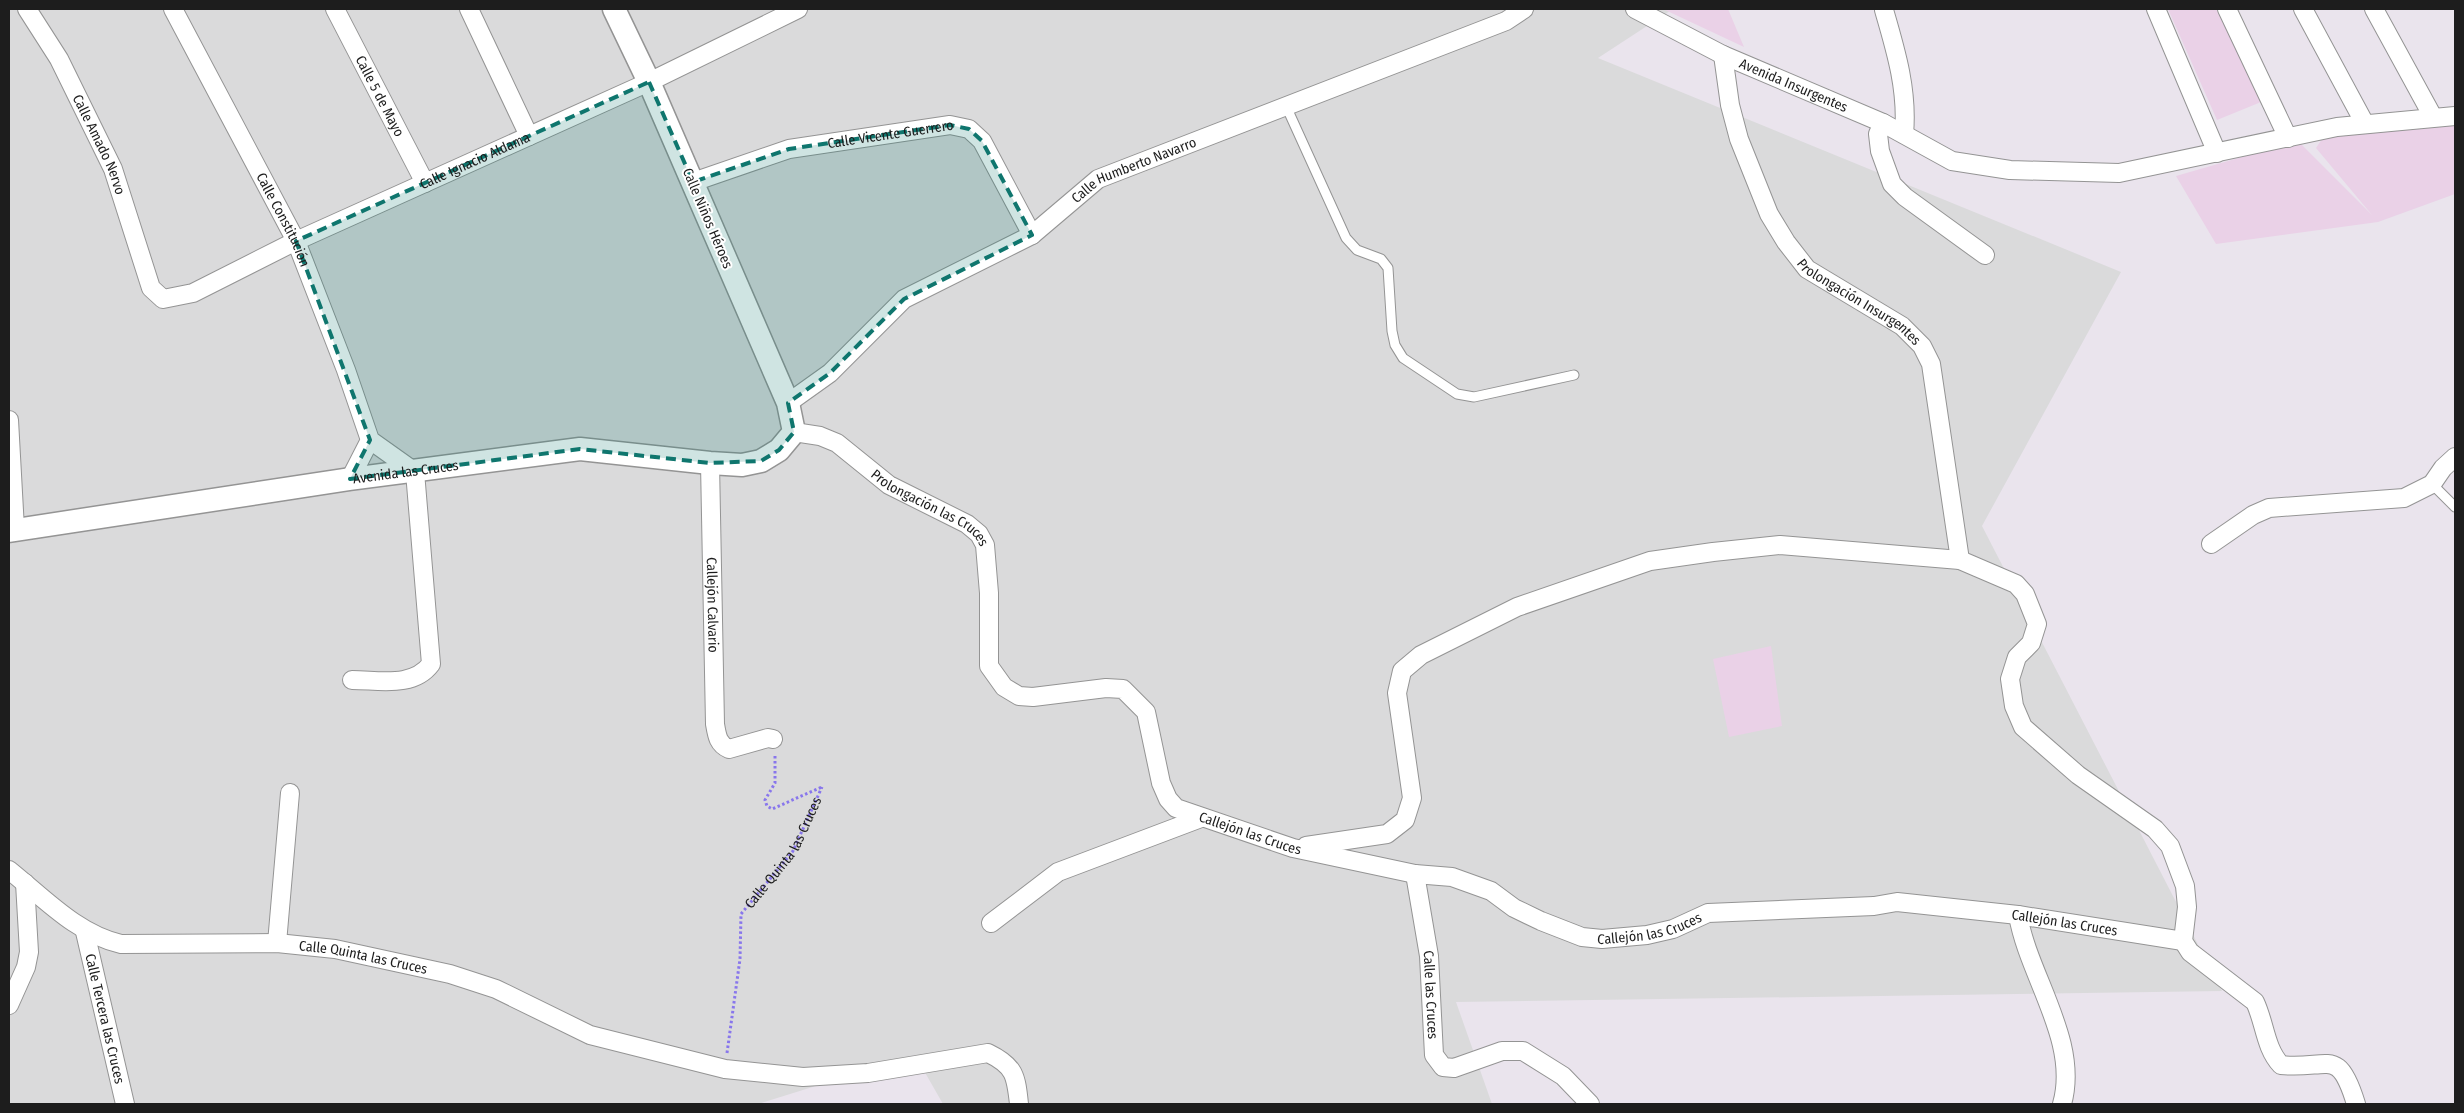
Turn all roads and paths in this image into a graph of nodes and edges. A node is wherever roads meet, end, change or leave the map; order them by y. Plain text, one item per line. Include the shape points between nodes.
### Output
1 (27, 9) edge
2 (172, 9) edge
3 (335, 9) edge
4 (469, 9) edge
5 (614, 9) edge
6 (798, 9) edge
7 (1524, 9) edge
8 (1635, 9) edge
9 (2156, 9) edge
10 (2227, 9) edge
11 (2303, 9) edge
12 (2374, 9) edge
13 (1884, 10) edge
14 (1723, 55) junction
15 (649, 82) junction
16 (1286, 106) junction
17 (2455, 116) edge
18 (2434, 117) junction
19 (1883, 123) junction
20 (2365, 124) junction
21 (1904, 134) junction
22 (529, 136) junction
23 (2288, 138) junction
24 (2217, 153) junction
25 (693, 182) junction
26 (425, 183) junction
27 (1032, 235) junction
28 (296, 242) junction
29 (1985, 255) dead end
30 (151, 288) joint
31 (1574, 375) dead end
32 (788, 403) junction
33 (9, 420) edge
34 (794, 432) junction
35 (370, 440) junction
36 (2455, 457) edge
37 (710, 463) junction
38 (415, 472) junction
39 (350, 479) junction
40 (2432, 484) junction
41 (2455, 507) edge
42 (12, 530) edge
43 (2211, 544) dead end
44 (1960, 560) junction
45 (352, 680) dead end
46 (773, 739) joint
47 (290, 794) dead end
48 (1168, 799) joint
49 (1201, 818) junction
50 (1293, 848) junction
51 (9, 870) edge
52 (1415, 874) junction
53 (25, 883) junction
54 (2018, 915) junction
55 (991, 923) dead end
56 (86, 932) junction
57 (2183, 941) junction
58 (277, 943) junction
59 (9, 1005) edge
60 (724, 1069) junction
61 (125, 1104) edge
62 (1020, 1104) edge
63 (1590, 1104) edge
64 (2062, 1104) edge
65 (2356, 1104) edge

1 - 30 street, Calle Amado Nervo via 59,59 113,169
2 - 28 street, Calle Constitución
3 - 26 street, Calle 5 de Mayo
4 - 22 street
5 - 15 street, Calle Niños Héroes
6 - 15 street, Calle Ignacio Aldama
7 - 16 street, Calle Humberto Navarro via 1506,21
8 - 14 street, Avenida Insurgentes
9 - 24 street
10 - 23 street
11 - 20 street
12 - 18 street
13 - 21 street via 1900,66 1906,109
14 - 19 street, Avenida Insurgentes
14 - 44 street, Prolongación Insurgentes via 1730,105 1740,139 1768,214 1786,242 1807,269 1902,326 1922,346 1931,364
15 - 22 street, Calle Ignacio Aldama
15 - 25 street, Calle Niños Héroes
16 - 27 street, Calle Humberto Navarro via 1098,179
16 - 31 lane via 1346,238 1356,250 1381,259 1388,268 1392,331 1395,345 1403,358 1457,394 1474,397
17 - 18 street
18 - 20 street
19 - 21 street, Avenida Insurgentes
19 - 29 street via 1878,134 1880,150 1892,184
20 - 23 street
21 - 24 street, Avenida Insurgentes via 1952,161 2010,170 2119,173
22 - 26 street, Calle Ignacio Aldama
23 - 24 street
25 - 27 street, Calle Vicente Guerrero via 789,149 950,125 969,128 982,141
25 - 32 street, Calle Niños Héroes
26 - 28 street, Calle Ignacio Aldama
27 - 32 street, Calle Humberto Navarro via 904,299 830,373
28 - 30 street, Calle Ignacio Aldama via 193,293 163,298
28 - 35 street, Calle Constitución
32 - 34 street, Calle Niños Héroes
33 - 42 street
34 - 37 street, Avenida las Cruces via 778,450 761,461 742,465
34 - 48 street, Prolongación las Cruces via 820,436 837,443 889,484 967,524 979,534 985,545 990,666 997,679 1019,696 1123,689 1146,712 1161,783
35 - 38 street
35 - 39 street
36 - 40 street
37 - 38 street, Avenida las Cruces via 580,449
37 - 46 street, Callejón Calvario via 715,724 718,738 722,746 730,749
38 - 39 street, Avenida las Cruces
38 - 45 street via 431,664 424,673 409,680
39 - 42 street, Avenida las Cruces
40 - 41 lane
40 - 43 street via 2404,498 2269,508
44 - 50 street via 1780,545 1713,552 1650,561 1517,607 1421,655 1402,671 1397,693 1412,798 1405,820 1387,834
44 - 57 street via 2016,584 2025,594 2037,624 2030,643 2017,657 2010,679 2014,706 2023,727 2078,775 2155,829 2170,846 2186,886
46 - 60 path, Calle Quinta las Cruces via 776,744 775,783 765,800 767,806 772,809 822,787 793,851 741,914 740,959
47 - 58 street
48 - 49 street, Callejón las Cruces via 1176,808
49 - 50 street, Callejón las Cruces
49 - 55 street via 1058,872
50 - 52 street, Callejón las Cruces
51 - 53 street, Calle Quinta las Cruces
52 - 54 street, Callejón las Cruces via 1452,877 1491,891 1541,922 1582,937 1602,939 1673,929 1708,913 1874,906 1897,902
52 - 63 street, Calle las Cruces via 1429,956 1434,1056 1443,1067 1454,1068 1502,1051 1524,1051 1563,1076
53 - 56 street, Calle Quinta las Cruces
53 - 59 street via 29,952
54 - 57 street, Callejón las Cruces
54 - 64 street via 2022,937 2057,1025 2066,1088
56 - 58 street, Calle Quinta las Cruces via 121,944
56 - 61 street, Calle Tercera las Cruces
57 - 65 street via 2190,952 2254,1002 2272,1056 2281,1065 2331,1064 2343,1070
58 - 60 street, Calle Quinta las Cruces via 335,948 450,974 496,989 590,1035
60 - 62 street, Calle Quinta las Cruces via 803,1077 868,1073 988,1053 1004,1060 1016,1076

